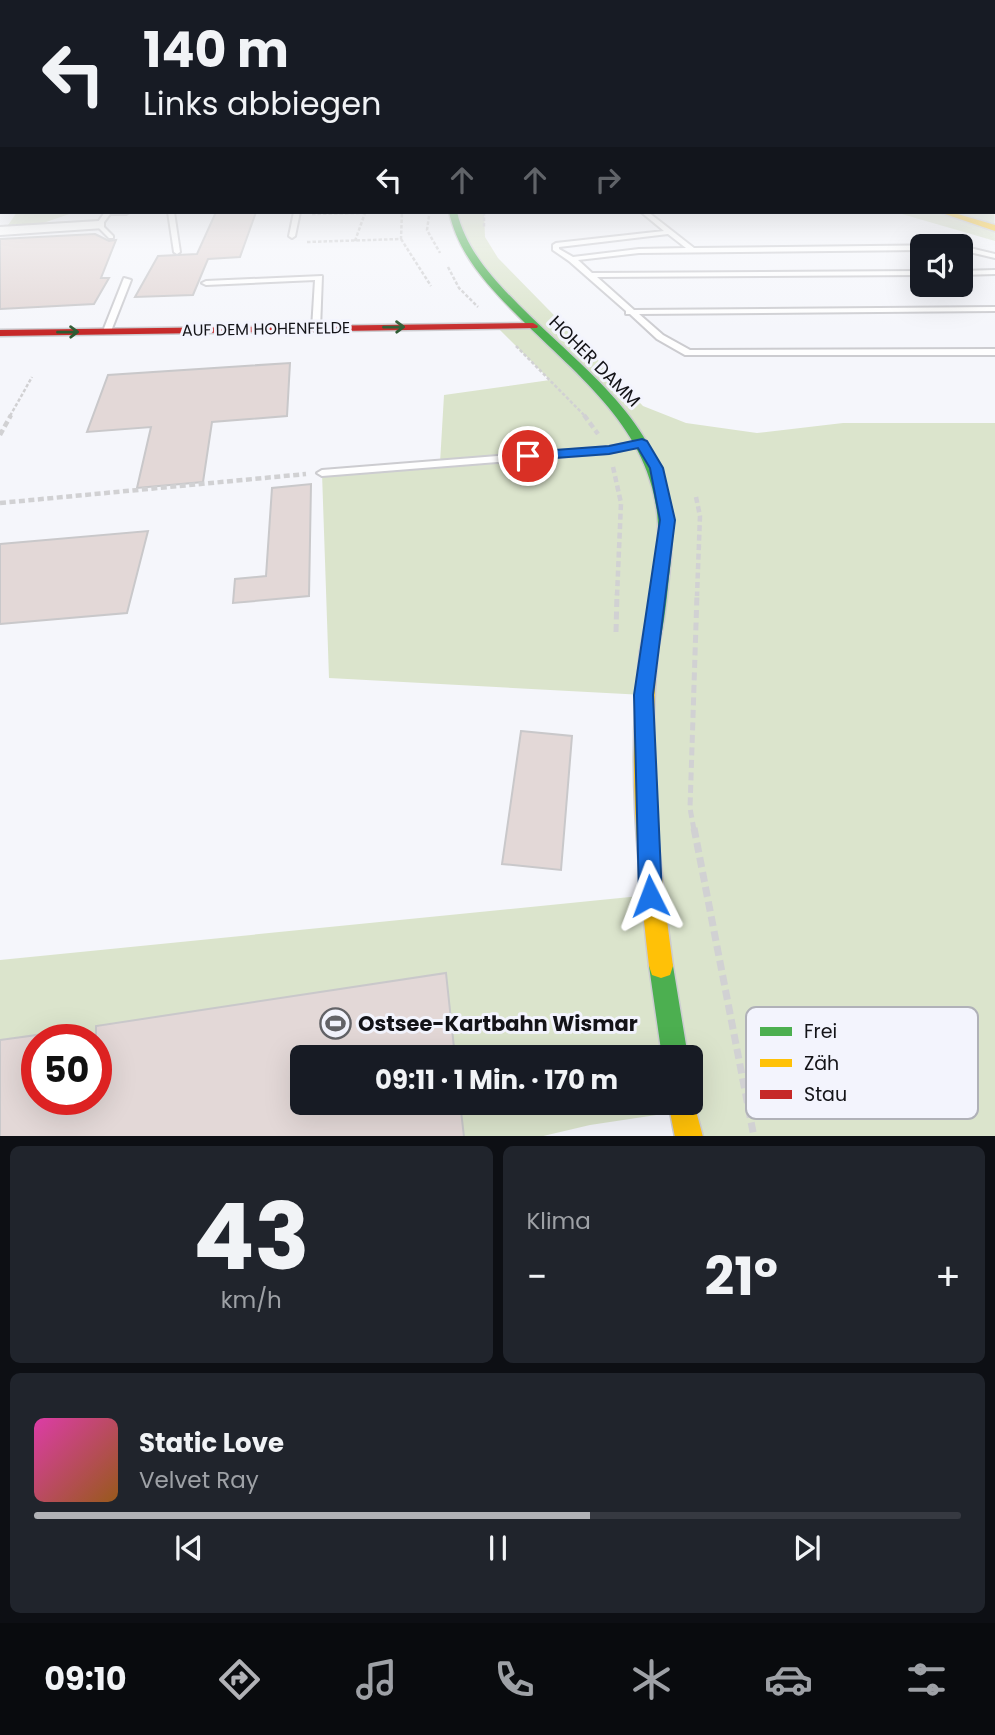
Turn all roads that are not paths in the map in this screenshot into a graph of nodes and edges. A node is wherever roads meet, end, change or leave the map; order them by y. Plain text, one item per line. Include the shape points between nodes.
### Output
1 (66, 227) edge
2 (101, 227) edge
3 (173, 227) edge
4 (294, 227) edge
5 (455, 227) edge
6 (663, 227) edge
7 (0, 231) edge
8 (670, 232) junction
9 (292, 236) road end
10 (111, 237) dead end
11 (910, 248) edge
12 (692, 250) junction
13 (973, 250) edge
14 (177, 252) dead end
15 (995, 256) edge
16 (572, 259) junction
17 (995, 272) edge
18 (910, 273) edge
19 (973, 273) edge
20 (588, 275) junction
21 (127, 280) dead end
22 (206, 283) dead end
23 (995, 309) edge
24 (629, 312) junction
25 (533, 326) junction
26 (316, 329) junction
27 (107, 331) junction
28 (0, 333) edge
29 (995, 352) edge
30 (642, 443) junction
31 (322, 473) road end
32 (673, 1045) edge
33 (685, 1115) edge
34 (689, 1136) edge

1 - 7 street
2 - 10 lane
3 - 14 lane
4 - 9 lane
5 - 25 main road, HOHER DAMM via 468,253
6 - 8 lane
8 - 12 lane
8 - 16 lane via 556,245 556,250
11 - 12 lane
12 - 16 lane
13 - 15 lane
16 - 20 lane
17 - 19 lane
18 - 20 lane
20 - 24 lane
21 - 27 lane
22 - 26 lane via 319,278
23 - 24 lane
24 - 29 lane via 688,353
26 -> 25 main road, AUF DEM HOHENFELDE
25 - 30 main road, HOHER DAMM via 628,419
26 - 27 main road, AUF DEM HOHENFELDE
28 -> 27 main road, AUF DEM HOHENFELDE
30 - 31 lane via 609,450
30 - 32 main road, HOHER DAMM via 657,468 667,520 644,695 643,738 650,896
33 - 34 main road

